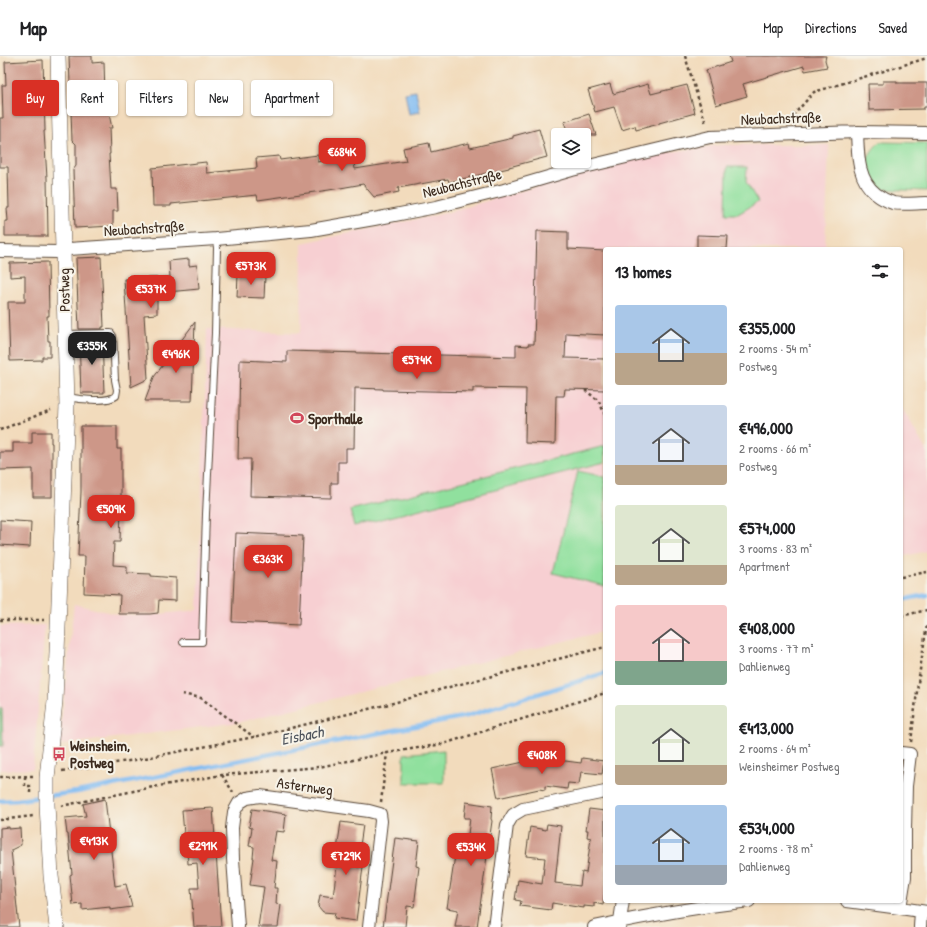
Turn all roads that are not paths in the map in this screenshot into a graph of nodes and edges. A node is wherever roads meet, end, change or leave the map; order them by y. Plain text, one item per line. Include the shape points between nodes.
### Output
1 (58, 56) edge
2 (857, 132) junction
3 (927, 132) edge
4 (927, 203) edge
5 (216, 239) junction
6 (63, 251) junction
7 (0, 252) edge
8 (65, 334) junction
9 (67, 401) junction
10 (183, 642) dead end
11 (906, 754) edge
12 (603, 792) edge
13 (903, 889) edge
14 (623, 903) edge
15 (735, 903) edge
16 (862, 903) edge
17 (901, 903) edge
18 (900, 908) junction
19 (924, 912) edge
20 (620, 924) edge
21 (57, 927) edge
22 (238, 927) edge
23 (369, 927) edge
24 (494, 927) edge
25 (594, 927) edge
26 (920, 927) edge

1 - 6 street, Postweg
2 - 3 street, Neubachstraße
2 - 4 street via 861,172 874,192 894,203
2 - 5 street, Neubachstraße via 710,137 428,208 311,230
5 - 6 street, Neubachstraße
5 - 10 lane via 215,333 202,642
6 - 7 street, Neubachstraße
6 - 8 street, Postweg
8 - 9 street, Postweg
8 - 9 lane via 108,333 113,336 117,390 113,399
9 - 21 street, Postweg via 55,701 47,810
11 - 13 street
12 - 24 street via 523,809 512,815 507,825
14 - 20 street
15 - 20 street
16 - 18 street
17 - 18 street
18 - 19 street
19 - 26 street
20 - 25 street
22 - 23 street, Asternweg via 233,859 234,812 239,803 247,798 260,796 380,814

